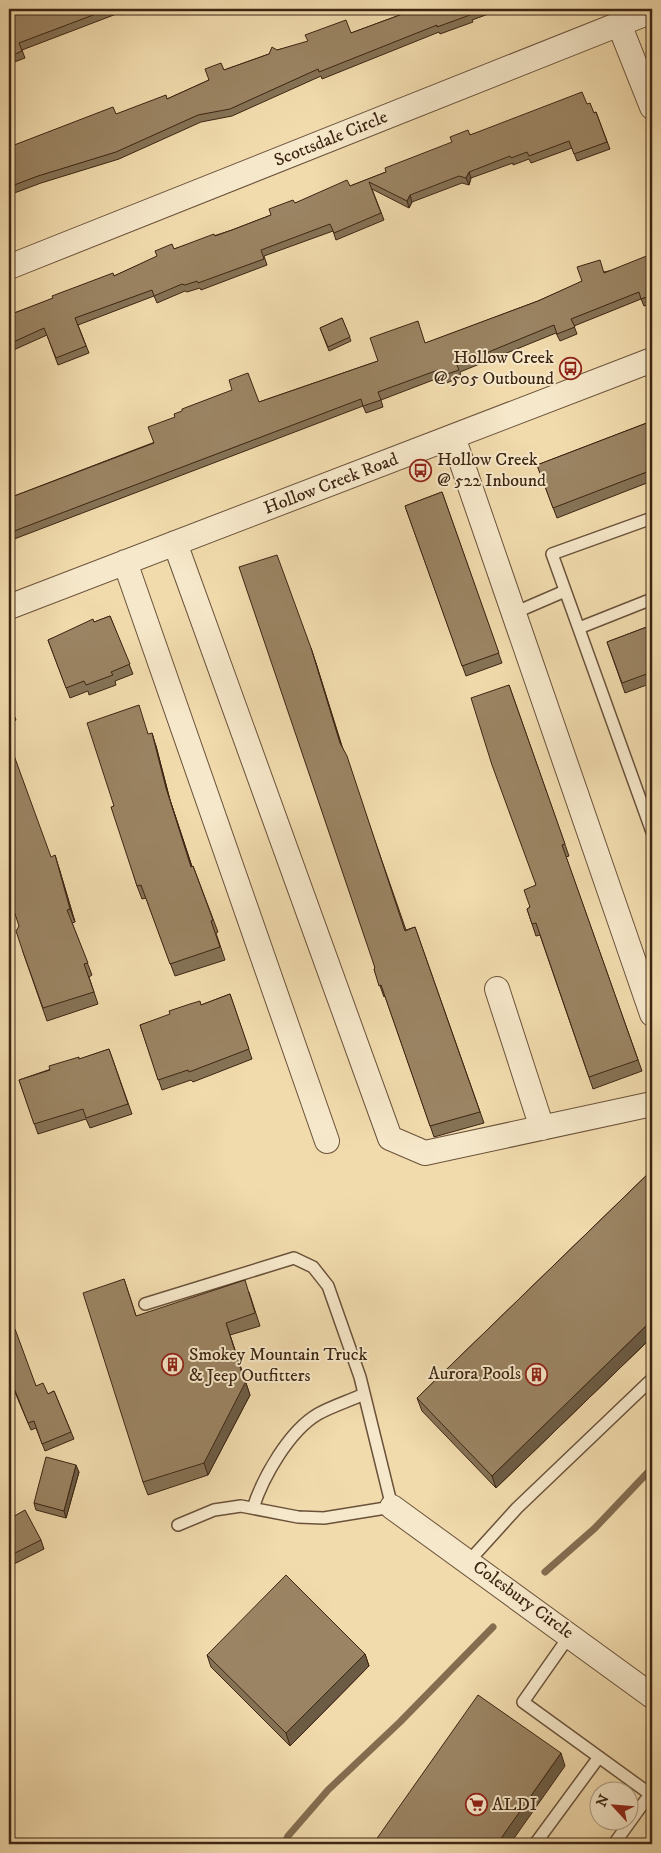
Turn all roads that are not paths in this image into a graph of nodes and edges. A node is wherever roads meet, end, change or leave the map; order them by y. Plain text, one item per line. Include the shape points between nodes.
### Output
1 (652, 11) edge
2 (619, 24) junction
3 (652, 107) edge
4 (9, 267) edge
5 (652, 360) edge
6 (453, 437) junction
7 (652, 518) edge
8 (175, 543) junction
9 (125, 562) junction
10 (565, 591) junction
11 (652, 599) edge
12 (9, 607) edge
13 (514, 613) junction
14 (579, 628) junction
15 (651, 826) edge
16 (497, 989) dead end
17 (652, 1014) edge
18 (652, 1104) edge
19 (542, 1128) junction
20 (327, 1141) dead end
21 (145, 1304) dead end
22 (652, 1379) edge
23 (364, 1394) junction
24 (392, 1507) junction
25 (253, 1508) junction
26 (178, 1525) dead end
27 (469, 1561) junction
28 (570, 1635) junction
29 (652, 1696) edge
30 (599, 1757) junction
31 (651, 1793) edge
32 (535, 1844) edge
33 (614, 1844) edge

1 - 2 street, Scottsdale Circle
2 - 3 street
2 - 4 street, Scottsdale Circle
5 - 6 street, Hollow Creek Road
6 - 8 street, Hollow Creek Road
6 - 13 street
7 - 10 lane via 552,554
8 - 9 street, Hollow Creek Road
8 - 19 street via 390,1138 425,1153
9 - 12 street, Hollow Creek Road
9 - 20 street
10 - 13 lane
10 - 14 lane
11 - 14 lane
13 - 17 street
14 - 15 lane
16 - 19 street
18 - 19 street
21 - 23 lane via 294,1258 313,1267 328,1286
22 - 27 lane via 517,1508
23 - 24 lane
23 - 25 lane via 317,1415 286,1444 260,1486
24 - 25 lane via 324,1518 298,1517
24 - 27 street, Colesbury Circle
25 - 26 lane via 241,1506 214,1510
27 - 28 street, Colesbury Circle
28 - 29 street, Colesbury Circle
28 - 30 lane via 523,1702
30 - 31 lane
30 - 32 lane
31 - 33 lane

